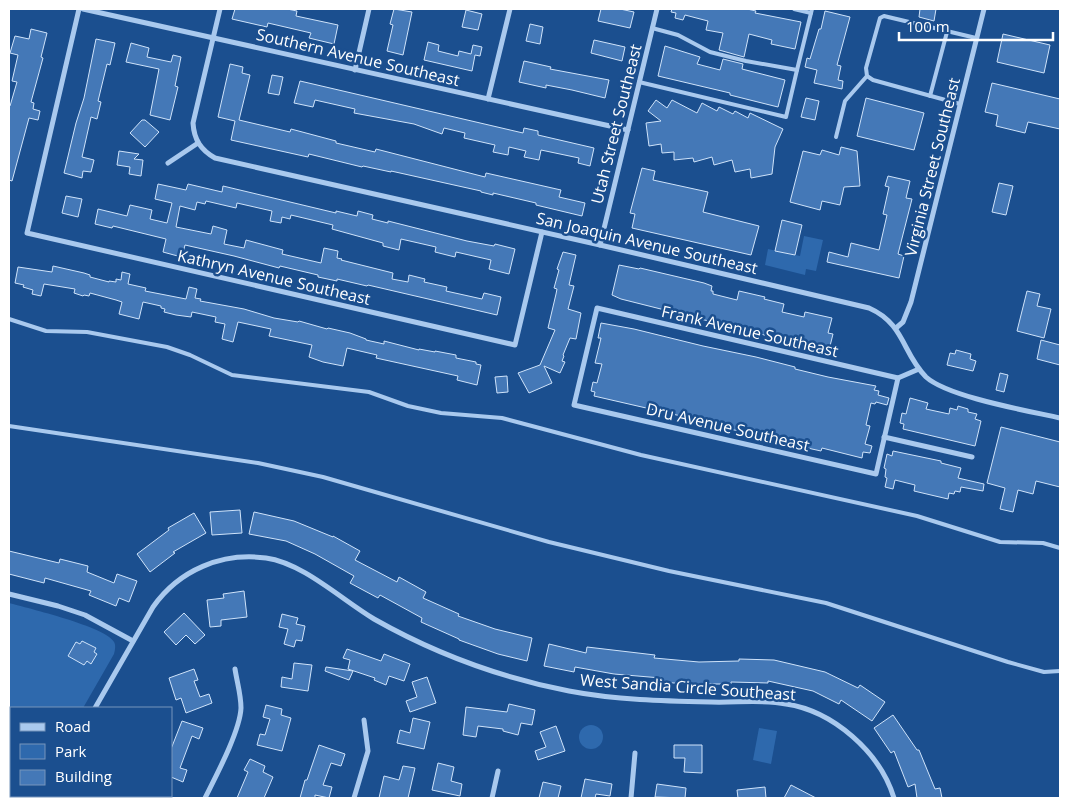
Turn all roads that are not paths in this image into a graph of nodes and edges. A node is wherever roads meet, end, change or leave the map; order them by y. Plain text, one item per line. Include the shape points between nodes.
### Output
1 (78, 9) edge
2 (84, 9) edge
3 (220, 9) edge
4 (369, 9) edge
5 (510, 9) edge
6 (657, 9) edge
7 (794, 9) edge
8 (984, 9) edge
9 (811, 11) edge
10 (652, 28) junction
11 (948, 32) junction
12 (213, 37) junction
13 (976, 38) junction
14 (355, 70) junction
15 (797, 70) junction
16 (867, 76) junction
17 (639, 82) junction
18 (930, 96) junction
19 (488, 99) junction
20 (960, 104) junction
21 (628, 130) junction
22 (836, 137) dead end
23 (198, 143) junction
24 (168, 163) dead end
25 (542, 232) junction
26 (600, 245) junction
27 (9, 319) edge
28 (896, 328) junction
29 (919, 369) junction
30 (898, 378) junction
31 (574, 405) joint
32 (1060, 418) edge
33 (9, 426) edge
34 (884, 437) junction
35 (972, 457) dead end
36 (1060, 548) edge
37 (9, 594) edge
38 (133, 641) junction
39 (234, 670) dead end
40 (1060, 672) edge
41 (96, 707) edge
42 (364, 720) dead end
43 (634, 753) dead end
44 (498, 771) dead end
45 (205, 798) edge
46 (354, 798) edge
47 (492, 798) edge
48 (631, 798) edge
49 (894, 798) edge

1 - 25 street, Kathryn Avenue Southeast via 27,233 515,345
2 - 12 street, Southern Avenue Southeast
3 - 12 street
4 - 14 street
5 - 19 street
6 - 10 street, Utah Street Southeast
7 - 9 lane
8 - 13 street, Virginia Street Southeast
9 - 15 lane
10 - 15 lane via 678,35 710,52
10 - 17 street, Utah Street Southeast
11 - 13 lane
11 - 16 lane via 884,16 880,18 866,68
11 - 18 lane
12 - 14 street, Southern Avenue Southeast
12 - 23 street via 193,123
13 - 20 street, Virginia Street Southeast
14 - 19 street, Southern Avenue Southeast
15 - 17 lane via 786,117
16 - 18 lane
16 - 22 lane via 845,101
17 - 21 street, Utah Street Southeast
18 - 20 lane
19 - 21 street, Southern Avenue Southeast
20 - 28 street, Virginia Street Southeast via 911,302 903,322
21 - 26 street, Utah Street Southeast
23 - 24 street
23 - 25 street, San Joaquin Avenue Southeast via 215,158
25 - 26 street, San Joaquin Avenue Southeast
26 - 28 street, San Joaquin Avenue Southeast via 869,308 887,318
27 - 36 lane via 46,331 87,332 168,347 232,375 369,392 440,413 502,418 641,455 917,516 1000,542 1043,543
28 - 29 street, San Joaquin Avenue Southeast
29 - 30 street
29 - 32 street, San Joaquin Avenue Southeast via 928,378 956,392
30 - 31 street, Frank Avenue Southeast via 596,308
30 - 34 street
31 - 34 street, Dru Avenue Southeast via 876,474
33 - 40 lane via 258,463 323,477 548,542 826,603 1008,662 1044,672
34 - 35 street
37 - 38 street via 85,615
38 - 41 street, West Sandia Circle Southeast
38 - 49 street, West Sandia Circle Southeast via 162,595 188,573 222,559 272,559 294,567 349,604 413,639 467,662 533,682 570,691 635,699 783,703 810,710 852,736 878,767
39 - 45 street via 241,710 230,744
42 - 46 street via 368,750
43 - 48 street
44 - 47 street

